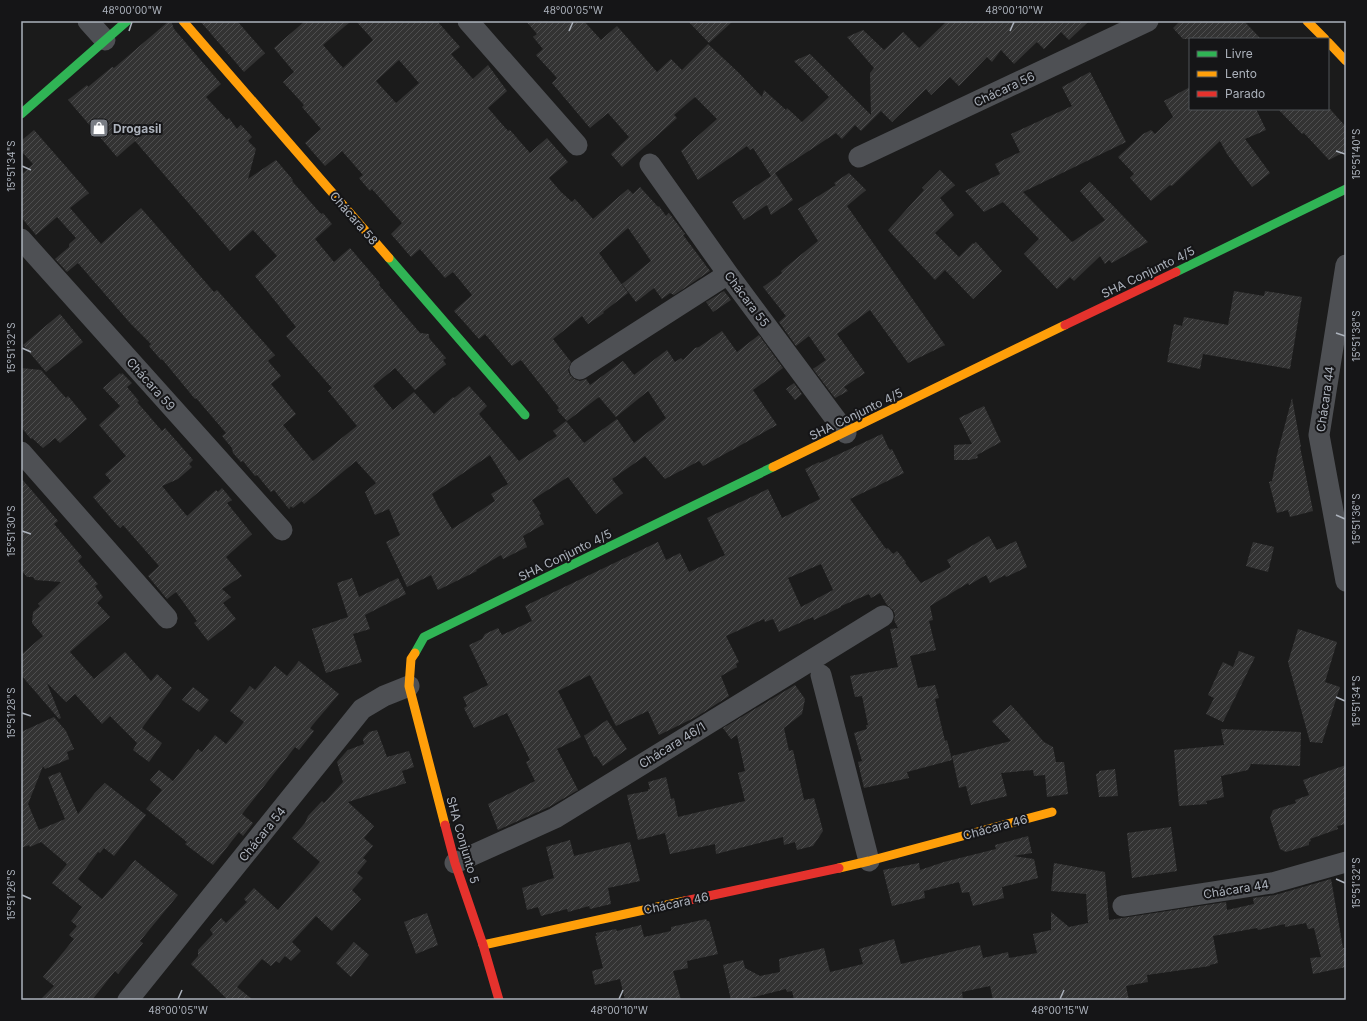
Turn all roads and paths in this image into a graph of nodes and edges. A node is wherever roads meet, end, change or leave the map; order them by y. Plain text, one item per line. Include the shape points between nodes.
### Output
1 (88, 21) edge
2 (127, 21) edge
3 (183, 21) edge
4 (468, 21) edge
5 (1148, 21) edge
6 (1307, 21) edge
7 (1324, 38) edge
8 (105, 40) junction
9 (1329, 43) edge
10 (1346, 61) edge
11 (21, 114) edge
12 (577, 145) dead end
13 (859, 157) dead end
14 (650, 164) dead end
15 (1346, 189) edge
16 (21, 238) edge
17 (1346, 264) edge
18 (728, 274) junction
19 (580, 369) dead end
20 (525, 415) dead end
21 (846, 432) junction
22 (21, 452) edge
23 (282, 530) dead end
24 (1346, 581) edge
25 (883, 616) dead end
26 (166, 618) dead end
27 (821, 675) dead end
28 (409, 686) junction
29 (1052, 812) dead end
30 (869, 861) junction
31 (455, 862) junction
32 (1346, 862) edge
33 (1123, 906) dead end
34 (483, 945) junction
35 (128, 1000) edge
36 (499, 1000) edge

1 - 8 street
2 - 8 street
3 - 20 street, Chácara 58
4 - 12 street
5 - 13 street, Chácara 56
6 - 7 street
8 - 11 street
9 - 10 street
14 - 18 street, Chácara 55
15 - 21 street, SHA Conjunto 4/5
16 - 23 street, Chácara 59
17 - 24 street, Chácara 44 via 1319,435
18 - 19 street
18 - 21 street, Chácara 55
21 - 28 street, SHA Conjunto 4/5 via 424,637 411,659
22 - 26 street
25 - 31 street, Chácara 46/1 via 555,818
27 - 30 street
28 - 31 street, SHA Conjunto 5
28 - 35 street, Chácara 54 via 384,696 362,709
29 - 30 street, Chácara 46
30 - 34 street, Chácara 46
31 - 34 street, SHA Conjunto 5
32 - 33 street, Chácara 44 via 1272,883
34 - 36 street, SHA Conjunto 5

